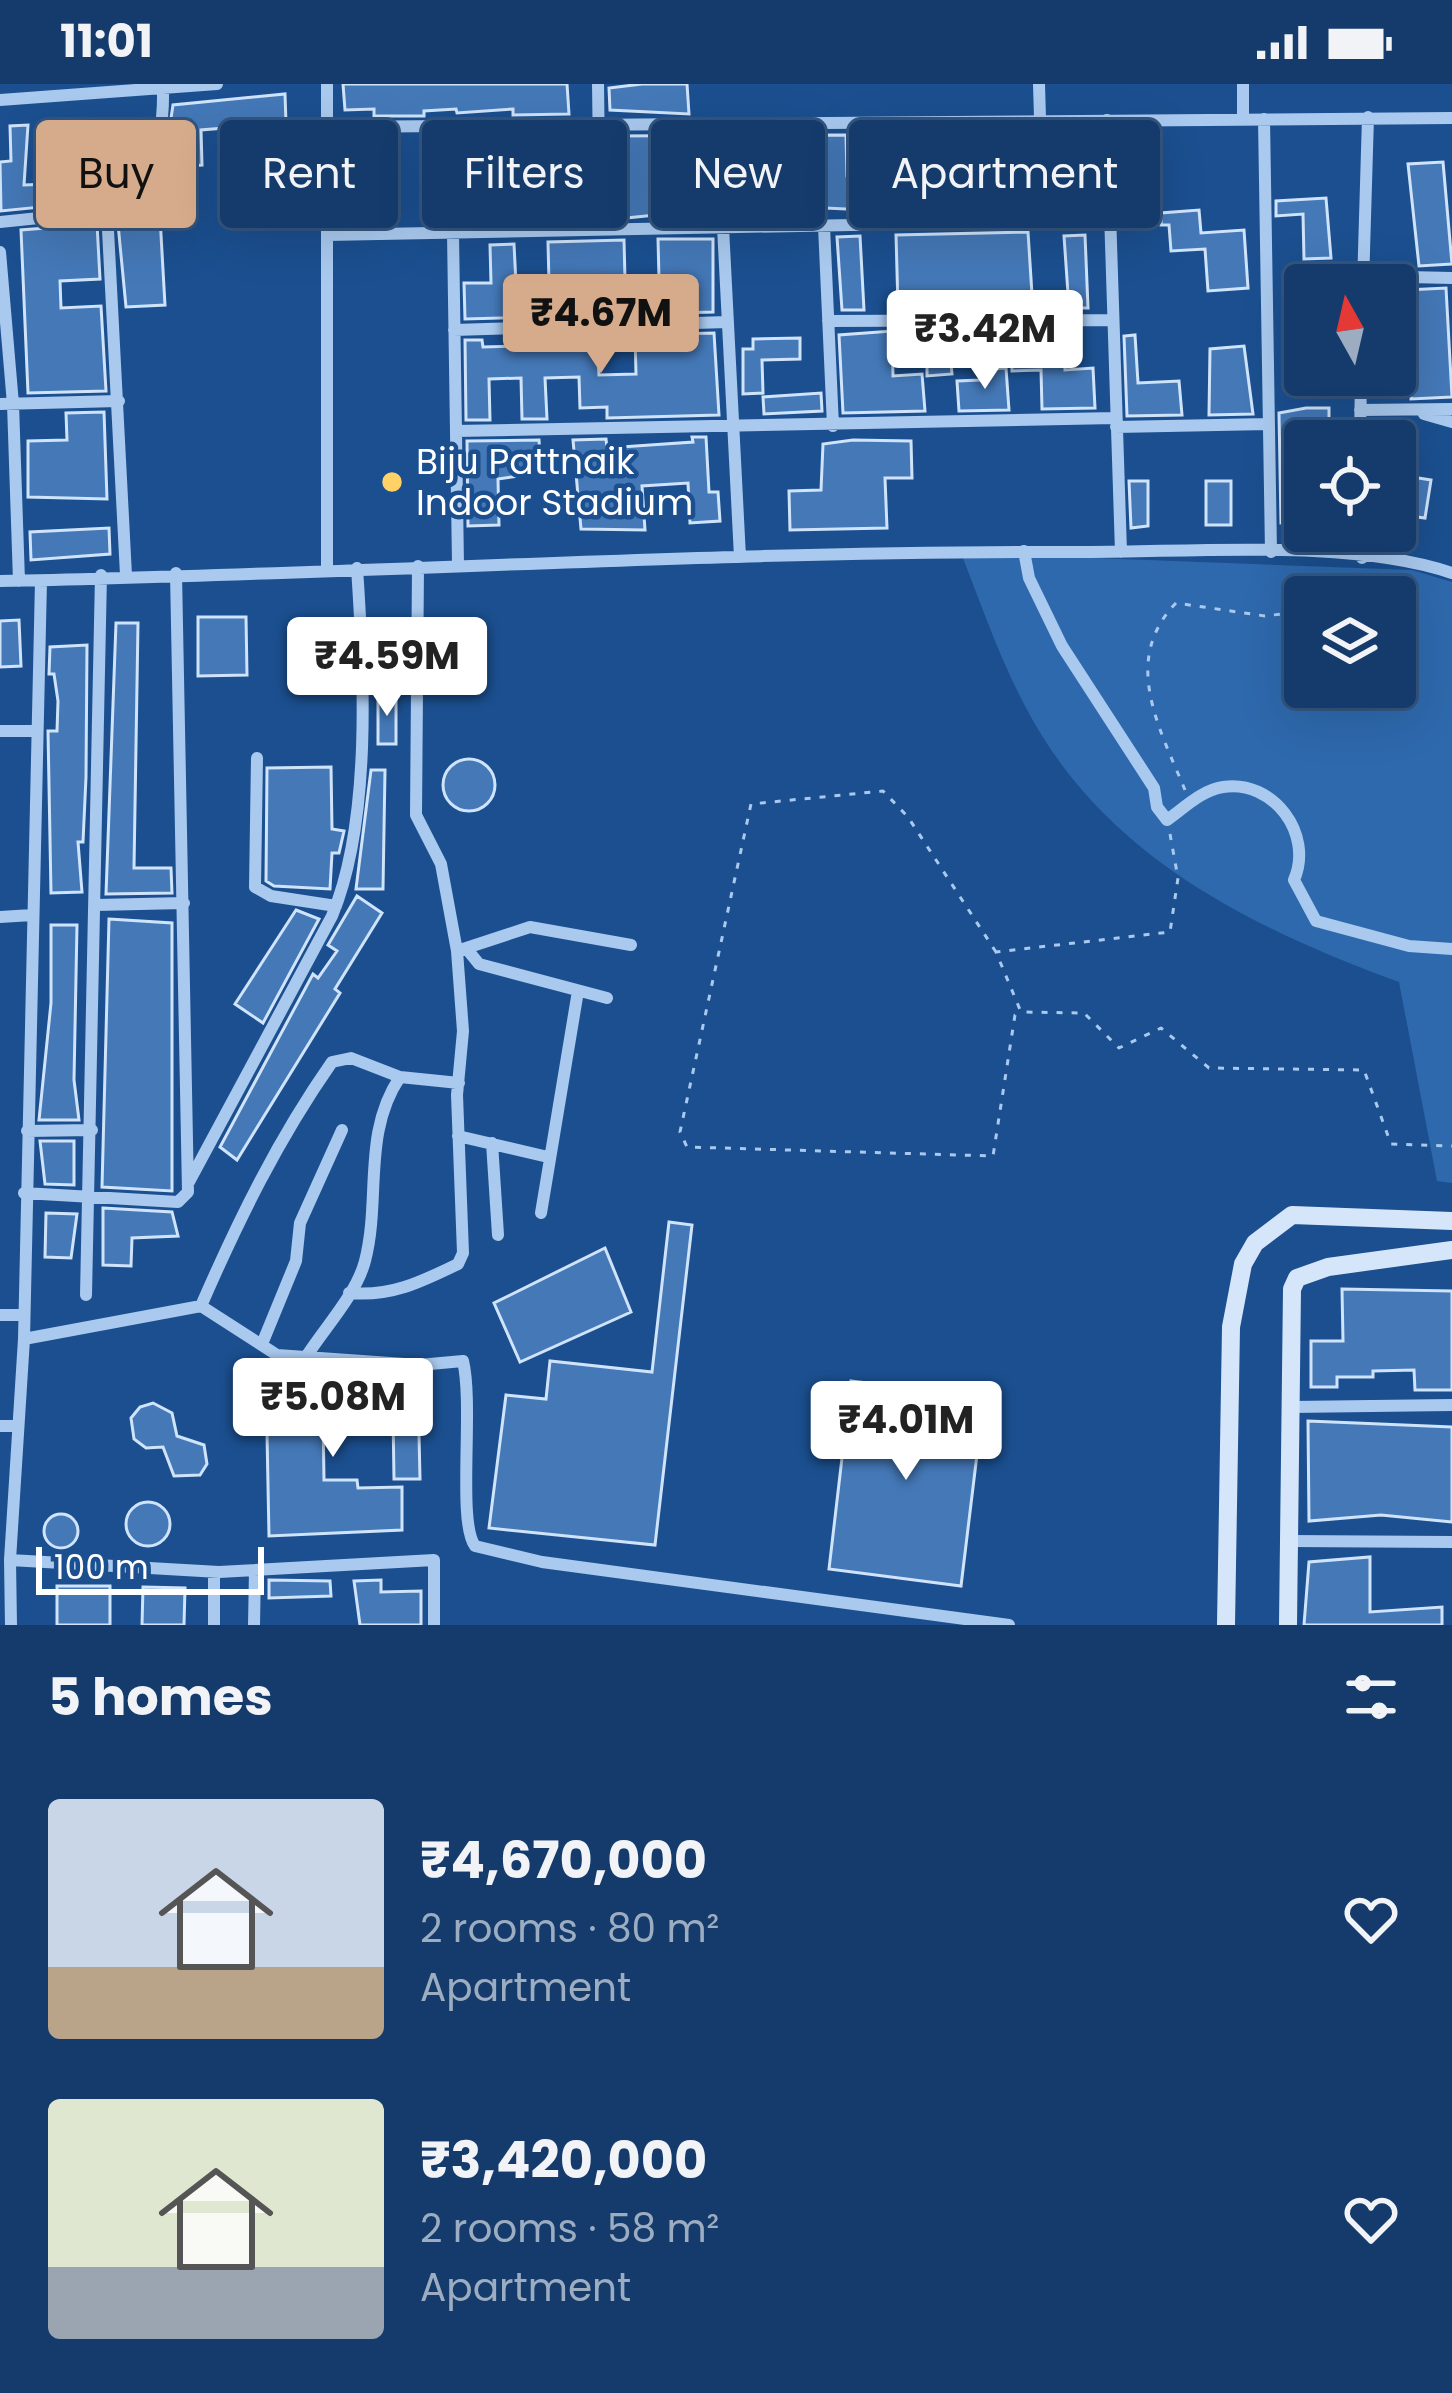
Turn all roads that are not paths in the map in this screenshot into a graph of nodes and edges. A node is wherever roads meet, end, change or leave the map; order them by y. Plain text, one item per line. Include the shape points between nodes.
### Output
1 (217, 84) edge
2 (326, 84) edge
3 (598, 84) edge
4 (1039, 84) edge
5 (1243, 84) edge
6 (163, 89) junction
7 (70, 90) edge
8 (0, 100) edge
9 (1244, 118) junction
10 (1264, 118) junction
11 (1368, 118) junction
12 (1452, 118) edge
13 (161, 120) edge
14 (326, 120) edge
15 (598, 120) edge
16 (1039, 120) edge
17 (1107, 120) edge
18 (849, 122) edge
19 (627, 124) edge
20 (36, 218) edge
21 (0, 222) edge
22 (108, 228) edge
23 (327, 228) edge
24 (682, 228) edge
25 (723, 228) edge
26 (824, 228) edge
27 (1108, 228) edge
28 (600, 230) joint
29 (453, 233) junction
30 (327, 236) junction
31 (0, 252) edge
32 (1364, 264) edge
33 (1452, 278) edge
34 (1416, 279) edge
35 (2, 285) edge
36 (1111, 320) junction
37 (828, 321) junction
38 (728, 322) junction
39 (454, 330) junction
40 (1360, 396) edge
41 (119, 400) junction
42 (7, 404) edge
43 (1406, 409) junction
44 (1452, 409) edge
45 (1360, 410) junction
46 (1360, 420) edge
47 (1116, 422) junction
48 (1452, 422) edge
49 (1268, 424) junction
50 (833, 426) junction
51 (733, 429) junction
52 (456, 431) junction
53 (1024, 551) junction
54 (1121, 552) junction
55 (1271, 552) junction
56 (1362, 552) edge
57 (740, 557) junction
58 (1362, 558) junction
59 (458, 565) junction
60 (418, 566) junction
61 (357, 568) junction
62 (327, 569) junction
63 (176, 573) junction
64 (1452, 573) edge
65 (126, 574) junction
66 (101, 575) junction
67 (0, 581) edge
68 (19, 581) junction
69 (40, 581) junction
70 (0, 731) edge
71 (35, 731) junction
72 (257, 758) dead end
73 (184, 903) junction
74 (96, 905) junction
75 (336, 906) junction
76 (32, 915) junction
77 (0, 917) edge
78 (631, 945) dead end
79 (1452, 949) edge
80 (462, 950) junction
81 (578, 991) junction
82 (607, 998) dead end
83 (400, 1078) junction
84 (459, 1083) junction
85 (92, 1130) junction
86 (342, 1130) dead end
87 (27, 1131) junction
88 (458, 1136) junction
89 (492, 1143) junction
90 (548, 1156) junction
91 (188, 1183) junction
92 (24, 1193) junction
93 (89, 1201) junction
94 (541, 1213) dead end
95 (1452, 1221) edge
96 (498, 1234) dead end
97 (1452, 1250) edge
98 (350, 1293) junction
99 (86, 1295) dead end
100 (201, 1306) junction
101 (0, 1315) edge
102 (24, 1315) junction
103 (24, 1339) junction
104 (262, 1344) junction
105 (305, 1357) junction
106 (1452, 1405) edge
107 (1291, 1407) junction
108 (0, 1426) edge
109 (18, 1426) junction
110 (1289, 1540) junction
111 (1452, 1542) edge
112 (10, 1560) junction
113 (255, 1570) junction
114 (214, 1572) junction
115 (11, 1625) edge
116 (214, 1625) edge
117 (254, 1625) edge
118 (434, 1625) edge
119 (1009, 1625) edge
120 (1226, 1625) edge
121 (1288, 1625) edge

1 - 6 street
2 - 14 street
3 - 15 street
4 - 16 street
5 - 9 street
6 - 7 street
6 - 13 street
7 - 8 street
9 - 10 street
9 - 17 street
10 - 11 street
10 - 49 street
11 - 12 street
11 - 32 street
18 - 19 street
20 - 21 street
22 - 41 street
23 - 30 street
24 - 28 street
25 - 38 street
26 - 37 street
27 - 36 street
28 - 29 street
29 - 30 street
29 - 39 street
30 - 62 street
31 - 35 street
33 - 34 street
35 - 42 street
36 - 37 street
36 - 47 street
37 - 50 street
38 - 39 street
38 - 51 street
39 - 52 street
40 - 45 street
41 - 42 street
41 - 65 street
42 - 68 street
43 - 44 street
43 - 45 street
43 - 48 street
45 - 46 street
47 - 49 street
47 - 50 street
47 - 54 street
49 - 55 street
50 - 51 street
51 - 52 street
51 - 57 street
52 - 59 street
53 - 54 street
53 - 57 street
53 - 79 street via 1062,646 1167,820 1228,786 1267,794 1290,821 1300,867 1294,880 1316,921
54 - 55 street
55 - 58 street
56 - 58 street
57 - 59 street
58 - 64 street
59 - 60 street
60 - 61 street
60 - 80 street via 416,815 441,864
61 - 62 street
61 - 75 street via 364,703
62 - 63 street
63 - 65 street
63 - 73 street
65 - 66 street
66 - 69 street
66 - 74 street
67 - 68 street
68 - 69 street
69 - 71 street
70 - 71 street
71 - 76 street
72 - 75 street via 254,887
73 - 74 street
73 - 91 street
74 - 85 street
75 - 91 street
76 - 77 street
76 - 87 street
78 - 80 street via 530,927
80 - 81 street via 479,964
80 - 84 street
81 - 82 street
81 - 90 street
83 - 84 street
83 - 98 street via 373,1157 366,1258
83 - 100 street via 351,1058 332,1062 224,1246
84 - 88 street
85 - 87 street
85 - 93 street
86 - 104 street via 300,1223 296,1262
87 - 92 street
88 - 89 street
88 - 98 street via 462,1258 408,1288
89 - 90 street
89 - 96 street
90 - 94 street
91 - 93 street via 178,1202
92 - 93 street
92 - 102 street
93 - 99 street
95 - 120 street via 1292,1215 1249,1253 1231,1327
97 - 107 street via 1297,1278
98 - 105 street
100 - 103 street
100 - 104 street
101 - 102 street
102 - 103 street
103 - 109 street
104 - 105 street
105 - 119 street via 464,1361 471,1408 467,1531 484,1550
106 - 107 street
107 - 110 street
108 - 109 street
109 - 112 street
110 - 111 street
110 - 121 street
112 - 114 street
112 - 115 street
113 - 114 street
113 - 117 street
113 - 118 street via 434,1560
114 - 116 street

